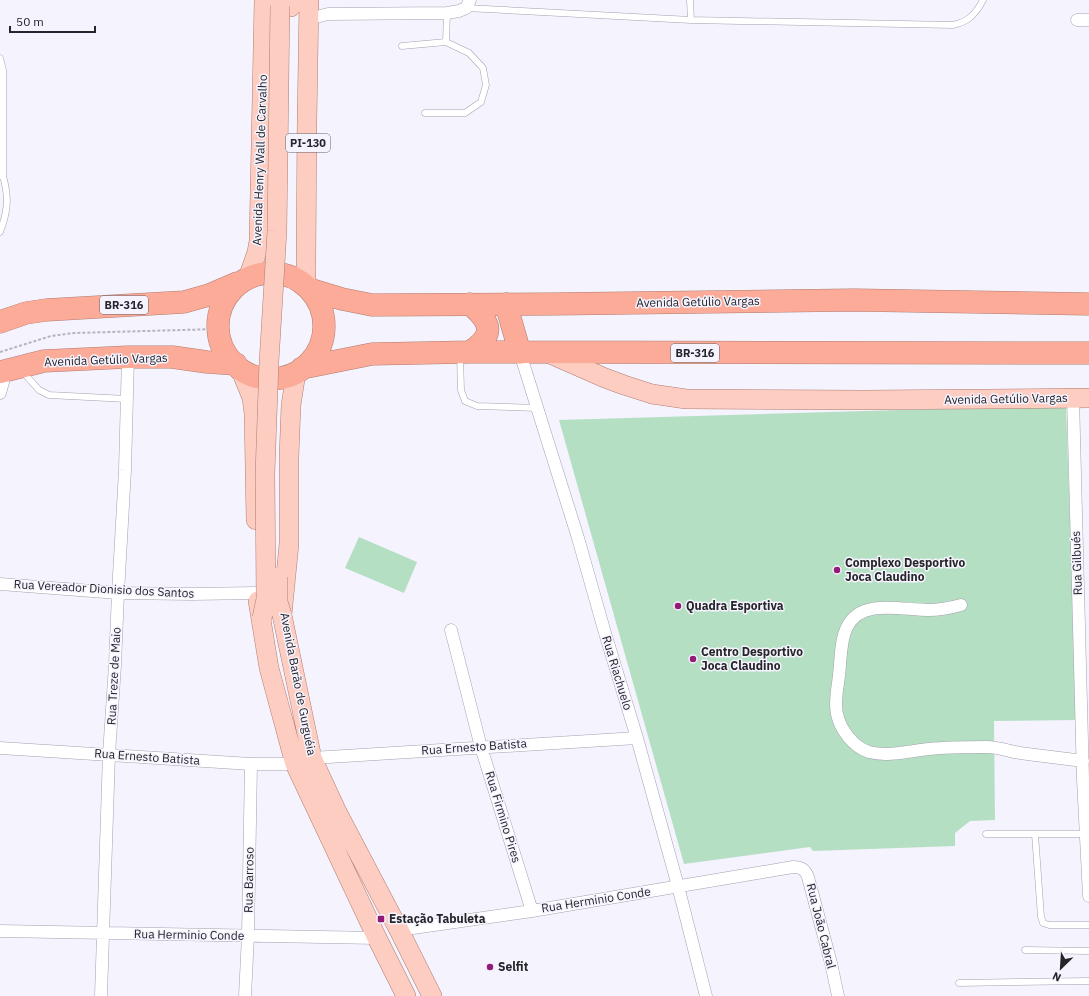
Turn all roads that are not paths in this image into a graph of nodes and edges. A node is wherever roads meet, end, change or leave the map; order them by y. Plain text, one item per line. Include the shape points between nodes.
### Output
1 (309, 0) edge
2 (690, 0) edge
3 (983, 0) edge
4 (281, 3) edge
5 (468, 4) edge
6 (447, 13) junction
7 (308, 19) junction
8 (691, 20) junction
9 (1077, 20) dead end
10 (1089, 20) edge
11 (446, 42) junction
12 (402, 46) dead end
13 (0, 58) edge
14 (424, 113) dead end
15 (2, 176) edge
16 (0, 232) edge
17 (247, 279) junction
18 (308, 287) junction
19 (470, 304) junction
20 (506, 304) junction
21 (1089, 304) edge
22 (0, 322) edge
23 (465, 352) junction
24 (520, 352) junction
25 (548, 353) junction
26 (1089, 353) edge
27 (128, 357) junction
28 (234, 362) junction
29 (305, 365) junction
30 (6, 366) edge
31 (0, 393) edge
32 (1081, 398) edge
33 (127, 399) junction
34 (538, 408) junction
35 (0, 584) edge
36 (118, 593) junction
37 (257, 593) junction
38 (960, 605) dead end
39 (282, 615) junction
40 (262, 618) junction
41 (451, 630) dead end
42 (637, 738) junction
43 (481, 747) junction
44 (0, 748) edge
45 (109, 754) junction
46 (303, 761) junction
47 (1083, 761) junction
48 (251, 764) junction
49 (1086, 779) edge
50 (1087, 829) edge
51 (986, 834) dead end
52 (1035, 834) junction
53 (792, 867) joint
54 (678, 886) junction
55 (1089, 896) edge
56 (532, 911) junction
57 (1089, 925) edge
58 (399, 930) junction
59 (0, 931) edge
60 (104, 932) junction
61 (248, 936) junction
62 (377, 938) junction
63 (1025, 950) dead end
64 (1089, 951) edge
65 (1089, 981) edge
66 (959, 983) dead end
67 (101, 996) edge
68 (245, 996) edge
69 (406, 996) edge
70 (432, 996) edge
71 (706, 996) edge
72 (838, 996) edge

1 - 7 main road, PI-130
2 - 8 lane
3 - 8 lane via 979,9 969,19 953,25
4 - 17 main road, Avenida Henry Wall de Carvalho via 259,241
4 - 39 main road, bridge via 285,280 276,480 278,602
4 - 40 main road, bridge via 277,231 265,474 266,599
5 - 6 street via 459,11
5 - 8 lane
6 - 7 street via 328,14
6 - 11 lane
7 - 18 main road, PI-130 via 305,244
9 - 10 street
11 - 12 lane
11 - 14 lane via 474,58 483,68 486,85 480,102 465,113
13 - 15 lane via 4,70
15 - 16 lane via 7,190 7,202
17 - 18 highway, Avenida Getúlio Vargas / BR-316 via 263,273 278,273 293,277
17 - 22 highway, Avenida Getúlio Vargas / BR-316 via 184,302 46,310 26,313
17 - 28 highway, BR-316 via 233,288 222,304 219,314 218,334 221,344
18 - 19 highway, Avenida Getúlio Vargas / BR-316 via 342,299 372,305
18 - 29 highway, BR-316 via 320,304 324,321 323,338
19 - 20 highway, Avenida Getúlio Vargas / BR-316
19 - 23 highway via 486,320 487,330 484,342
20 - 21 highway, Avenida Getúlio Vargas / BR-316 via 854,300
20 - 24 highway
23 - 24 highway, Avenida Getúlio Vargas / BR-316
23 - 29 highway, Avenida Getúlio Vargas / BR-316 via 372,354
23 - 34 lane via 461,390 465,401 477,406
24 - 25 highway, Avenida Getúlio Vargas / BR-316
24 - 34 street, Rua Riachuelo
25 - 26 highway, Avenida Getúlio Vargas / BR-316
25 - 32 main road, Avenida Getúlio Vargas via 624,385 652,394 686,399
27 - 28 highway, Avenida Getúlio Vargas / BR-316 via 172,357 207,362
27 - 30 highway, Avenida Getúlio Vargas / BR-316 via 58,360
27 - 33 street, Rua Treze de Maio
28 - 29 highway, Avenida Getúlio Vargas / BR-316 via 248,374 267,378 277,378
28 - 37 main road, Avenida Barão de Gurguéia via 252,398 254,414
29 - 39 main road, Avenida Barão de Gurguéia via 291,405 289,544
30 - 31 street
30 - 33 lane via 38,390 49,395
32 - 47 street, Rua Gilbués
33 - 36 street, Rua Treze de Maio
34 - 42 street, Rua Riachuelo
35 - 36 street, Rua Vereador Dionisio dos Santos
36 - 37 street, Rua Vereador Dionisio dos Santos
36 - 45 street, Rua Treze de Maio
37 - 40 main road, Avenida Barão de Gurguéia
38 - 47 street via 929,610 875,608 860,613 848,625 841,653 836,713 848,737 868,752 989,747
39 - 46 main road, Avenida Barão de Gurguéia
40 - 46 main road, Avenida Barão de Gurguéia via 269,668
41 - 43 street, Rua Firmino Pires
42 - 43 street, Rua Ernesto Batista
42 - 54 street, Rua Riachuelo
43 - 46 street, Rua Ernesto Batista
43 - 56 street, Rua Firmino Pires
44 - 45 street, Rua Ernesto Batista
45 - 48 street, Rua Ernesto Batista
45 - 60 street, Rua Treze de Maio
46 - 48 street, Rua Ernesto Batista
46 - 58 main road, Avenida Barão de Gurguéia via 337,812
46 - 62 main road, Avenida Barão de Gurguéia
47 - 49 street, Rua Gilbués
48 - 61 street, Rua Barroso
49 - 50 street, Rua Gilbués
50 - 52 lane
50 - 55 street, Rua Gilbués
51 - 52 lane
52 - 57 lane via 1043,923
53 - 54 street, Rua Herminio Conde
53 - 72 street, Rua João Cabral via 807,873
54 - 56 street, Rua Herminio Conde
54 - 71 street, Rua Riachuelo
56 - 58 street, Rua Herminio Conde
58 - 70 main road, Avenida Barão de Gurguéia
59 - 60 street, Rua Herminio Conde
60 - 61 street, Rua Herminio Conde
60 - 67 street, Rua Treze de Maio
61 - 62 street, Rua Herminio Conde
61 - 68 street, Rua Barroso
62 - 69 main road, Avenida Barão de Gurguéia
63 - 64 lane
65 - 66 lane

